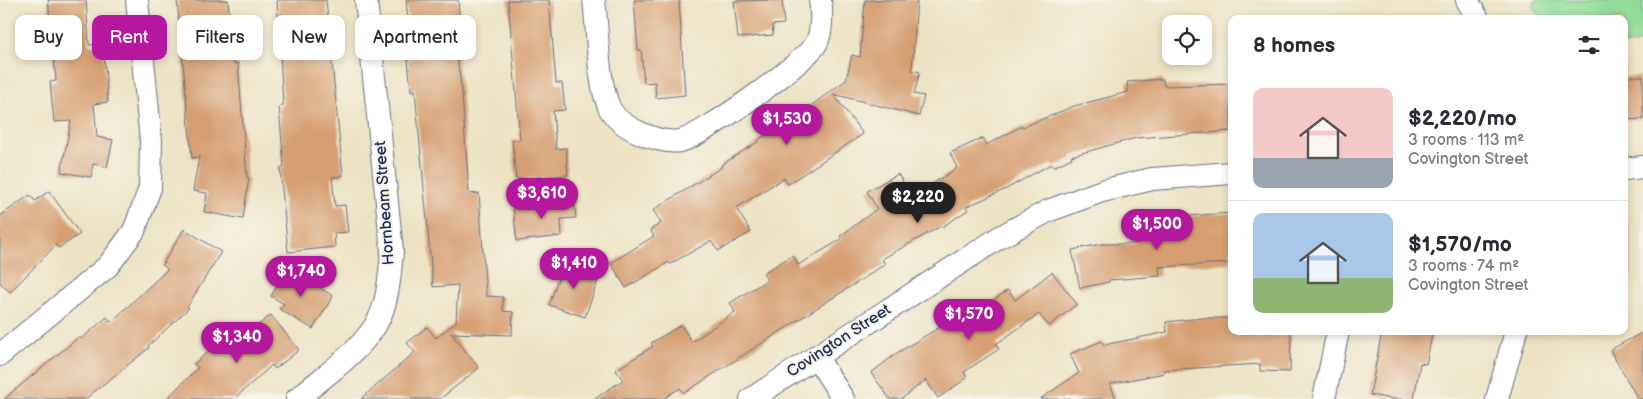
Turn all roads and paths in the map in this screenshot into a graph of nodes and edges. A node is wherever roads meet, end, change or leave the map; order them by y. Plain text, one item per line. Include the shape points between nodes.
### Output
1 (137, 0) edge
2 (366, 0) edge
3 (594, 0) edge
4 (820, 0) edge
5 (1467, 0) edge
6 (1476, 15) edge
7 (1643, 167) edge
8 (1628, 169) edge
9 (1228, 173) edge
10 (1337, 335) edge
11 (1515, 335) edge
12 (0, 355) edge
13 (816, 356) junction
14 (297, 399) edge
15 (751, 399) edge
16 (843, 399) edge
17 (1324, 399) edge
18 (1497, 399) edge

1 - 12 street via 151,141 150,188 134,231 108,266
2 - 14 street, Hornbeam Street via 392,251 389,287 377,324 356,350
3 - 4 street via 604,88 610,110 630,129 656,139 680,141 703,131 799,62 818,41
5 - 6 street
7 - 8 street
9 - 13 street, Covington Street via 1152,179 1102,191 1048,211 1000,237
10 - 17 street
11 - 18 street
13 - 15 street, Covington Street
13 - 16 street

